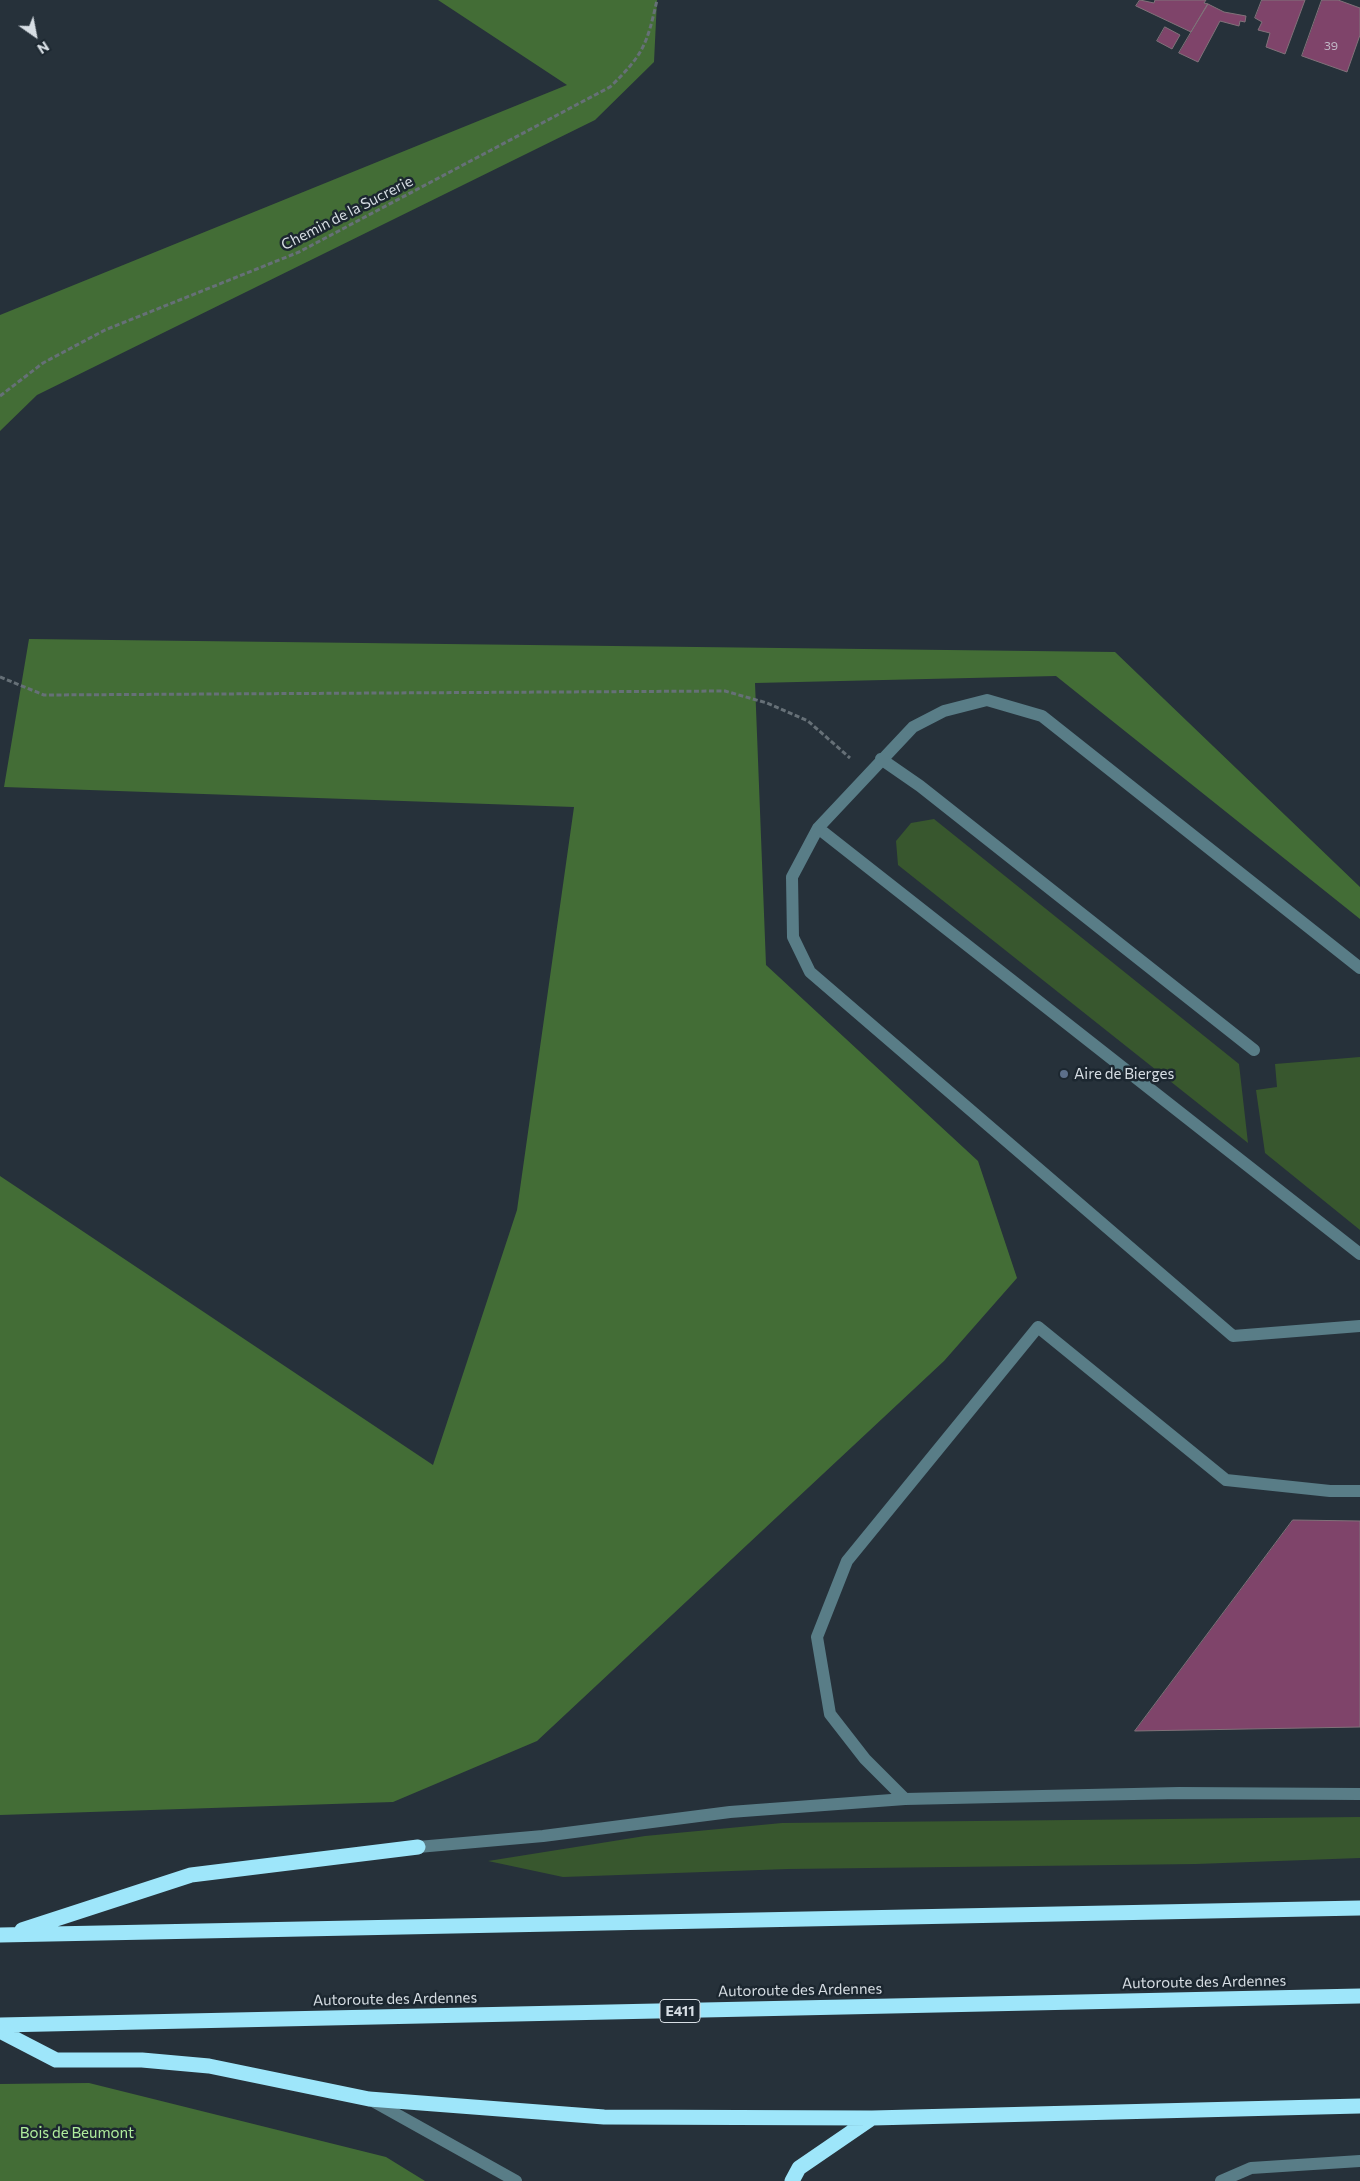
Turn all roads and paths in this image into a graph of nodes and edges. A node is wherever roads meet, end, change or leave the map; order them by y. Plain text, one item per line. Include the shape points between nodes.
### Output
1 (657, 0) edge
2 (0, 396) edge
3 (0, 677) edge
4 (881, 759) junction
5 (867, 773) junction
6 (818, 828) junction
7 (1360, 968) edge
8 (1254, 1050) dead end
9 (1360, 1254) edge
10 (1360, 1326) edge
11 (1360, 1491) edge
12 (1360, 1794) edge
13 (905, 1799) junction
14 (418, 1847) joint
15 (1360, 1908) edge
16 (3, 1935) edge
17 (1360, 1996) edge
18 (0, 2025) edge
19 (0, 2031) edge
20 (369, 2099) junction
21 (1360, 2106) edge
22 (872, 2118) junction
23 (1360, 2161) edge
24 (516, 2181) edge
25 (792, 2181) edge
26 (1221, 2181) edge

1 - 2 path, Chemin de la Sucrerie via 648,38 634,64 610,88 299,252 105,330 43,363
3 - 5 path via 44,696 726,691 761,701 808,721
4 - 5 lane
4 - 7 lane via 913,727 944,711 987,700 1042,716
4 - 8 lane via 920,786
5 - 6 lane
6 - 9 lane
6 - 10 lane via 792,877 793,937 810,972 1232,1336
11 - 13 lane via 1226,1480 1038,1327 847,1561 817,1638 830,1714 865,1759
12 - 13 lane
13 - 14 lane via 730,1812 543,1836
14 - 16 highway via 191,1875
15 - 16 highway
17 - 18 highway, Autoroute des Ardennes / E411
19 - 20 highway via 56,2060 142,2060 210,2066
20 - 22 highway via 604,2118
20 - 24 lane
21 - 22 highway
22 - 25 highway via 800,2168
23 - 26 lane via 1251,2168

